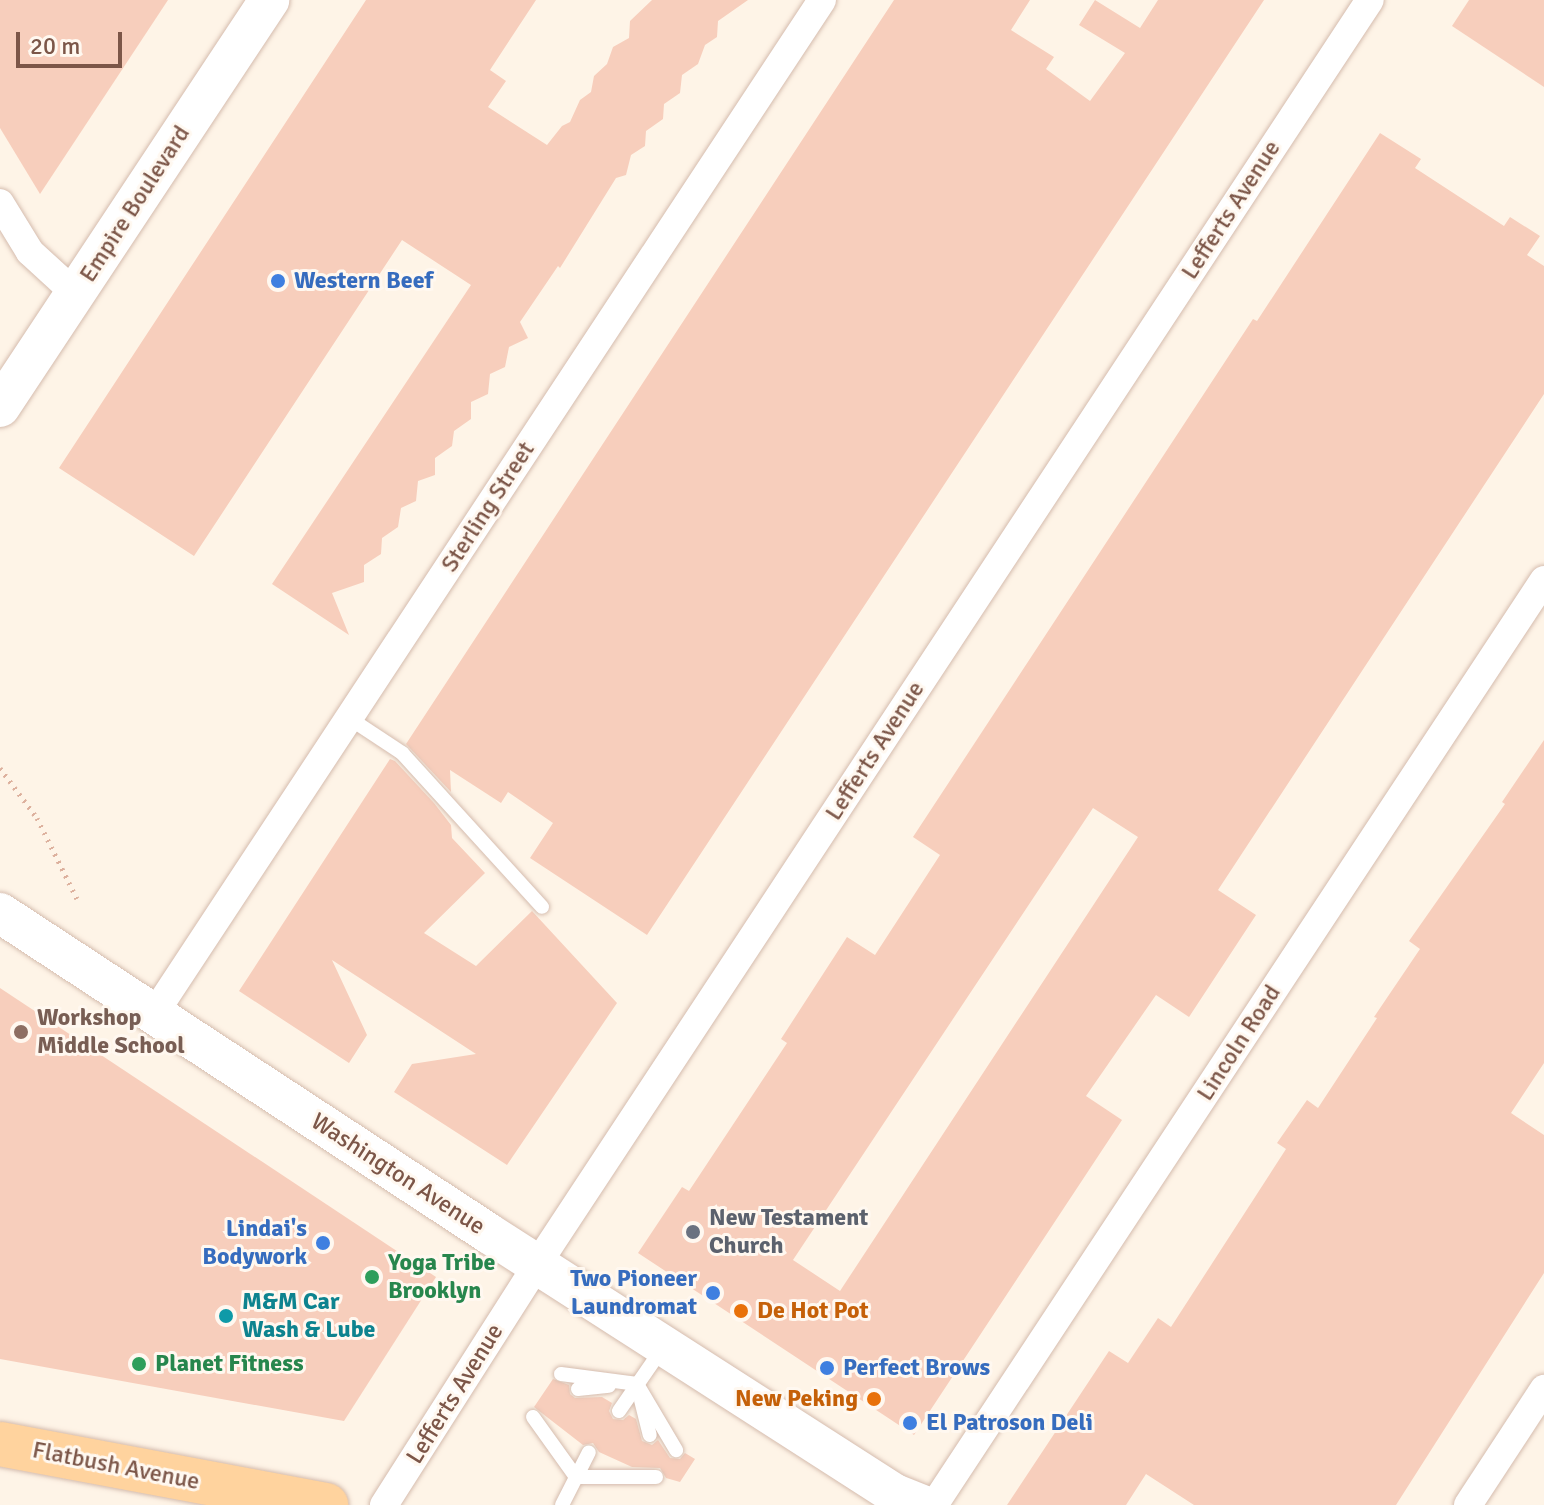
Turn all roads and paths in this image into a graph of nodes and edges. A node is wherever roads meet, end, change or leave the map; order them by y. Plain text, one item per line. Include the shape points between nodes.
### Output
1 (269, 0) edge
2 (822, 0) edge
3 (1370, 0) edge
4 (0, 203) edge
5 (76, 294) junction
6 (0, 407) edge
7 (1544, 580) edge
8 (349, 718) junction
9 (0, 768) edge
10 (77, 899) dead end
11 (542, 907) dead end
12 (0, 913) edge
13 (154, 1014) junction
14 (538, 1263) junction
15 (665, 1344) junction
16 (561, 1374) dead end
17 (637, 1384) junction
18 (578, 1389) dead end
19 (1544, 1389) edge
20 (619, 1411) dead end
21 (533, 1417) dead end
22 (552, 1429) dead end
23 (650, 1435) dead end
24 (0, 1444) edge
25 (676, 1450) dead end
26 (589, 1452) dead end
27 (628, 1466) dead end
28 (576, 1477) junction
29 (656, 1477) dead end
30 (326, 1505) edge
31 (384, 1505) edge
32 (562, 1505) edge
33 (922, 1505) edge
34 (934, 1505) edge
35 (1468, 1505) edge

1 - 5 main road, Empire Boulevard
2 - 8 street, Sterling Street
3 - 14 street, Lefferts Avenue
4 - 5 street via 30,252
5 - 6 main road, Empire Boulevard
7 - 34 street, Lincoln Road
8 - 11 lane via 402,753
8 - 13 street, Sterling Street
9 - 10 path via 37,818
12 - 13 main road, Washington Avenue
13 - 14 main road, Washington Avenue
14 - 15 main road, Washington Avenue
14 - 31 street, Lefferts Avenue
15 - 17 lane
15 - 33 main road, Washington Avenue via 895,1494
16 - 17 lane
17 - 18 lane
17 - 20 lane
17 - 23 lane
17 - 25 lane
19 - 35 street
21 - 28 lane
22 - 28 lane
24 - 30 main road, Flatbush Avenue
26 - 28 lane
27 - 28 lane
28 - 29 lane
28 - 32 lane

